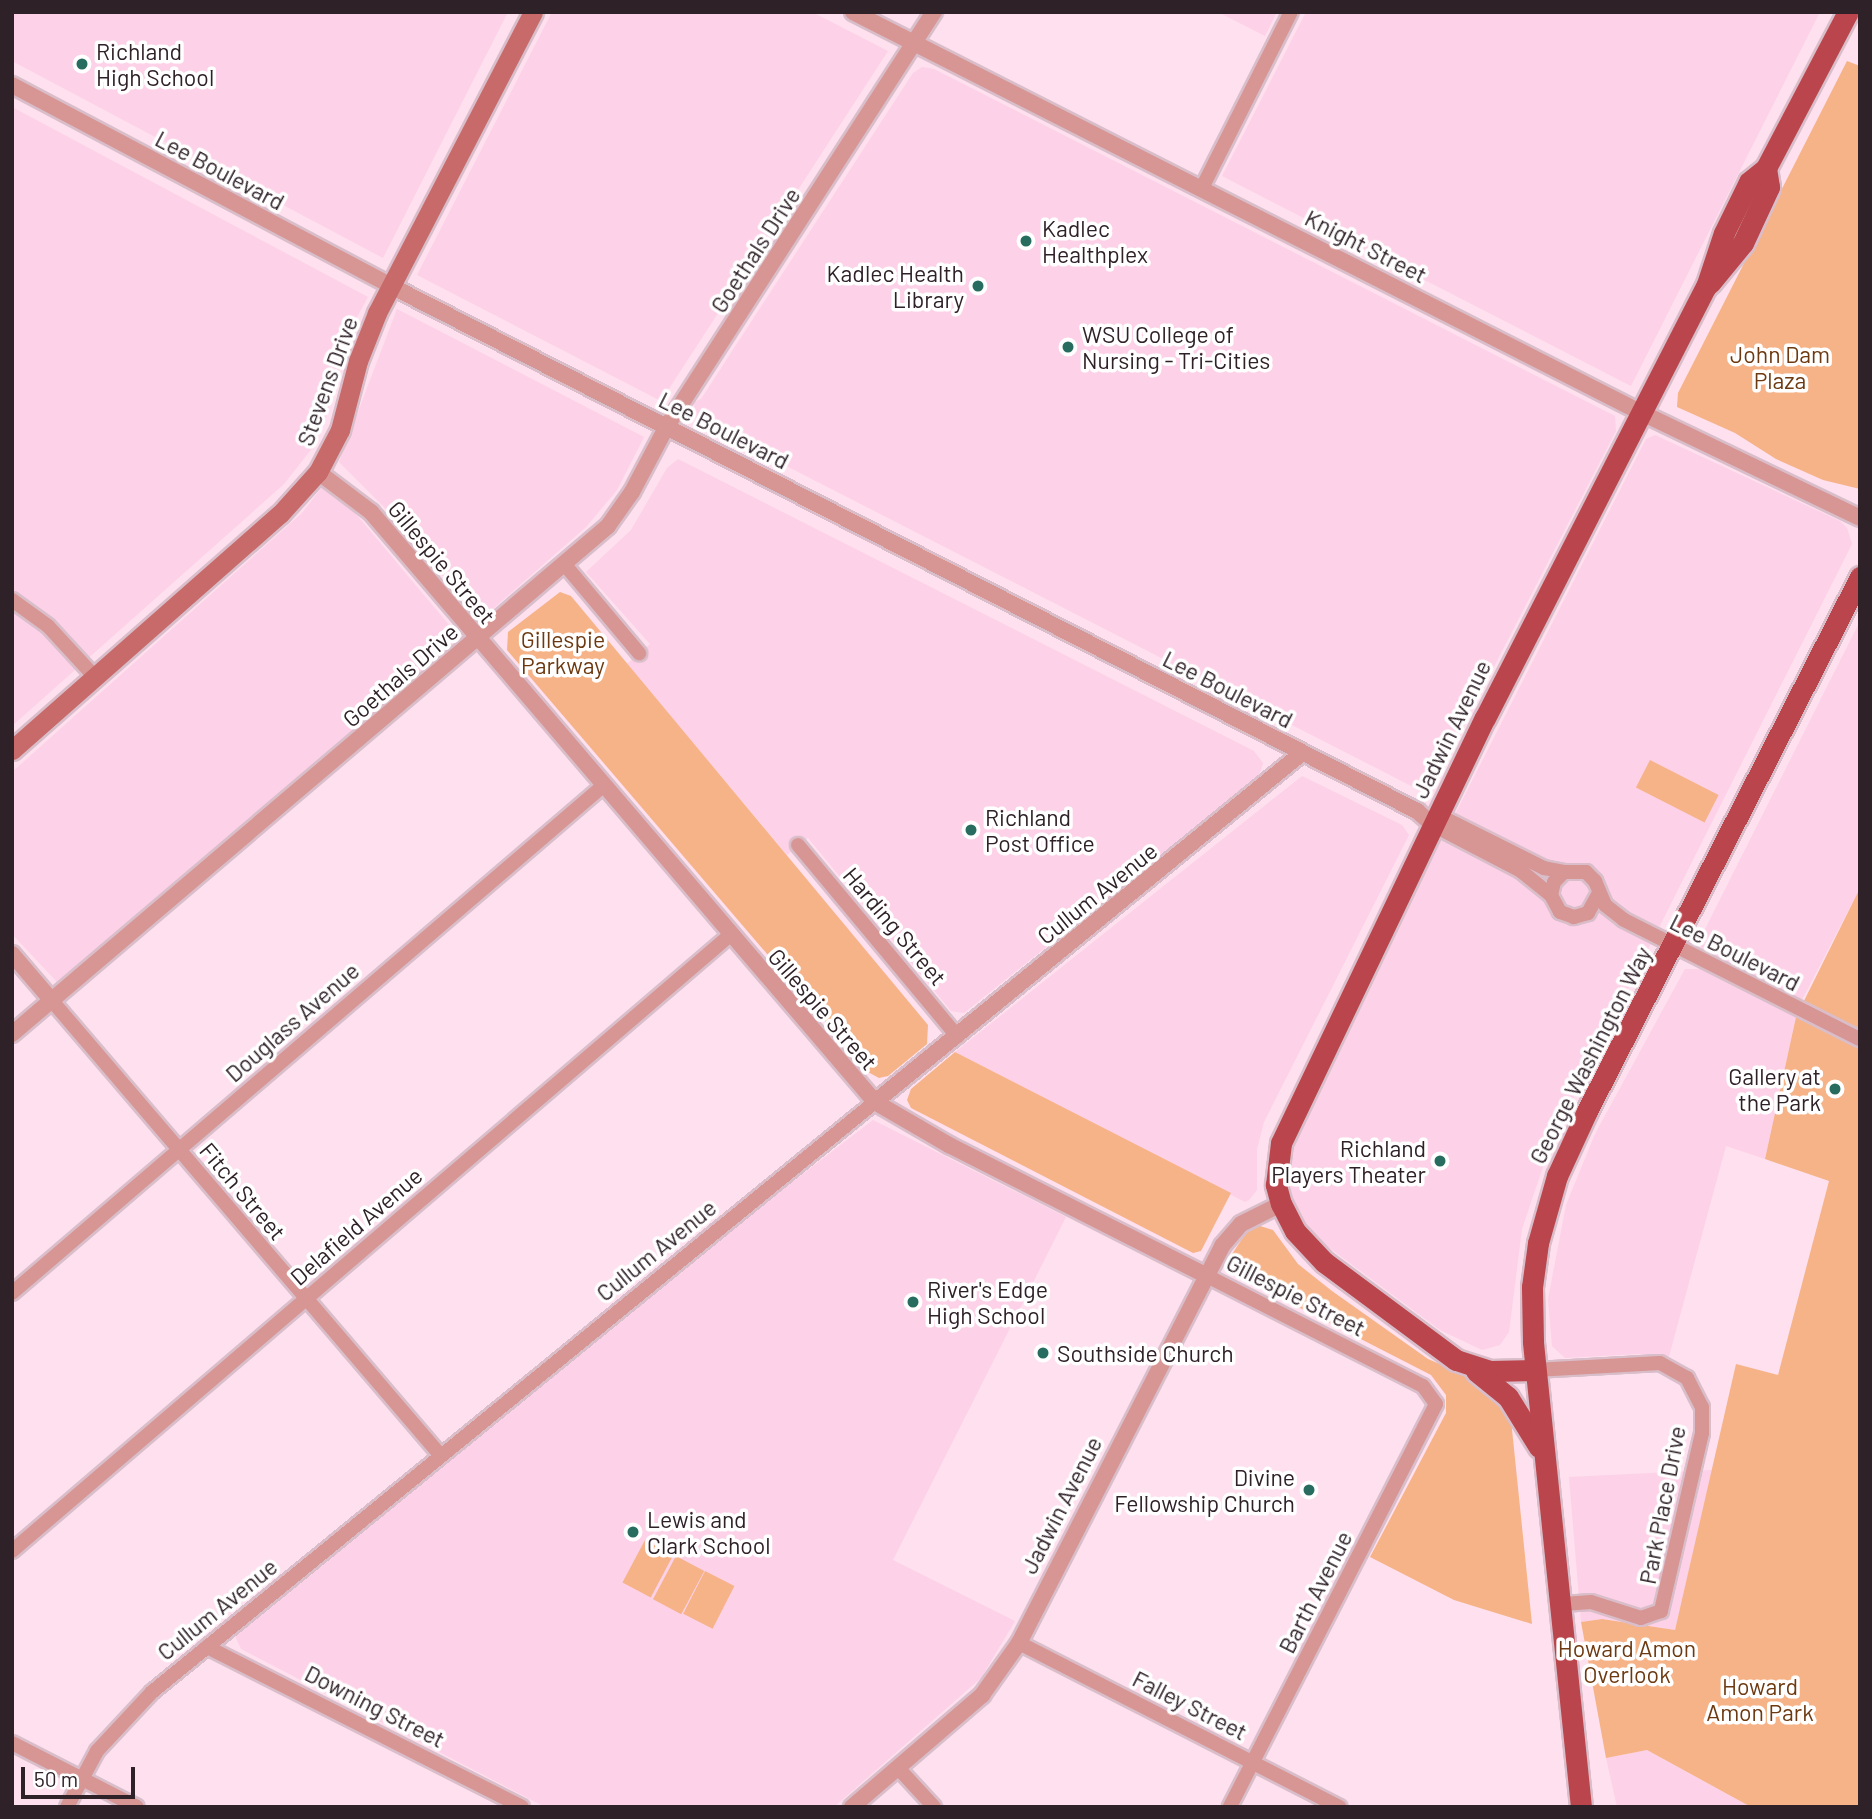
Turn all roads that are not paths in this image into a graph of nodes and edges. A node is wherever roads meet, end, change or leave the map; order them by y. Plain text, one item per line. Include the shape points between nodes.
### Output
1 (533, 12) edge
2 (853, 12) edge
3 (934, 12) edge
4 (1291, 12) edge
5 (1848, 12) edge
6 (915, 43) junction
7 (12, 85) edge
8 (1202, 188) junction
9 (390, 286) junction
10 (1640, 412) junction
11 (667, 426) junction
12 (318, 472) junction
13 (1860, 518) edge
14 (566, 566) junction
15 (1860, 577) edge
16 (12, 600) edge
17 (477, 640) junction
18 (639, 653) dead end
19 (94, 676) junction
20 (12, 750) edge
21 (1302, 753) junction
22 (603, 786) junction
23 (1435, 820) junction
24 (799, 845) dead end
25 (1564, 872) junction
26 (1599, 893) junction
27 (1551, 895) junction
28 (729, 936) junction
29 (1674, 946) junction
30 (12, 954) edge
31 (53, 1002) junction
32 (12, 1034) edge
33 (957, 1036) junction
34 (1860, 1039) edge
35 (875, 1102) junction
36 (178, 1150) junction
37 (1281, 1204) junction
38 (1207, 1276) junction
39 (12, 1293) edge
40 (305, 1300) junction
41 (1467, 1366) junction
42 (1535, 1370) junction
43 (1435, 1397) joint
44 (441, 1456) junction
45 (1545, 1458) junction
46 (12, 1550) edge
47 (1560, 1604) junction
48 (1019, 1643) junction
49 (206, 1647) junction
50 (12, 1743) edge
51 (1253, 1762) junction
52 (898, 1768) junction
53 (81, 1778) junction
54 (67, 1807) edge
55 (137, 1807) edge
56 (522, 1807) edge
57 (852, 1807) edge
58 (934, 1807) edge
59 (1230, 1807) edge
60 (1340, 1807) edge
61 (1581, 1807) edge

1 - 9 main road, Stevens Drive
2 - 6 street, Knight Street
3 - 6 street, Goethals Drive
4 - 8 street
5 - 10 main road, Jadwin Avenue via 1766,168 1769,187 1743,243 1706,287
6 - 8 street, Knight Street
6 - 11 street, Goethals Drive
7 - 9 street, Lee Boulevard
8 - 10 street, Knight Street
9 - 11 street, Lee Boulevard
9 - 12 main road, Stevens Drive via 358,361 340,430
10 - 13 street, Knight Street
10 - 23 main road, Jadwin Avenue
11 - 14 street, Goethals Drive via 621,510
11 - 21 street, Lee Boulevard
12 - 17 street, Gillespie Street via 370,512
12 - 19 main road, Stevens Drive via 280,514
14 - 17 street, Goethals Drive
14 - 18 street
15 - 29 main road, George Washington Way
16 - 19 street via 48,626
17 - 22 street, Gillespie Street
17 - 31 street, Goethals Drive
19 - 20 main road, Stevens Drive
21 - 23 street, Lee Boulevard
21 - 33 street, Cullum Avenue
22 - 28 street, Gillespie Street
22 - 36 street, Douglass Avenue
23 - 25 street, Lee Boulevard via 1544,868
23 - 27 street, Lee Boulevard via 1521,871
23 - 37 main road, Jadwin Avenue via 1287,1124 1277,1177
24 - 33 street, Harding Street
25 - 26 street, Lee Boulevard via 1586,872
25 - 27 street via 1554,881
26 - 27 street, Lee Boulevard via 1588,913 1574,917 1560,912
26 - 29 street, Lee Boulevard via 1616,915
28 - 35 street, Gillespie Street
28 - 40 street, Delafield Avenue
29 - 34 street, Lee Boulevard
29 - 42 main road, George Washington Way via 1557,1176 1534,1263
30 - 31 street, Fitch Street
31 - 32 street, Goethals Drive
31 - 36 street, Fitch Street
33 - 35 street, Cullum Avenue
35 - 38 street, Gillespie Street via 949,1145
35 - 44 street, Cullum Avenue
36 - 39 street, Douglass Avenue
36 - 40 street, Fitch Street
37 - 38 street, Jadwin Avenue via 1236,1229
37 - 41 main road, Jadwin Avenue via 1302,1241 1324,1262 1429,1344
38 - 43 street, Gillespie Street via 1423,1386
38 - 48 street, Jadwin Avenue
40 - 44 street, Fitch Street
40 - 46 street, Delafield Avenue
41 - 42 main road, Jadwin Avenue via 1490,1371
41 - 45 main road via 1508,1397
42 - 45 main road, George Washington Way
42 - 47 street, Park Place Drive via 1660,1363 1688,1378 1702,1408 1702,1433 1661,1611 1646,1618 1591,1602
43 - 51 street, Barth Avenue via 1434,1412
44 - 49 street, Cullum Avenue
45 - 47 main road, George Washington Way
47 - 61 main road, George Washington Way
48 - 51 street, Falley Street
48 - 52 street, Jadwin Avenue via 982,1695
49 - 53 street, Cullum Avenue via 117,1725
49 - 56 street, Downing Street
50 - 53 street
51 - 59 street, Barth Avenue
51 - 60 street, Falley Street
52 - 57 street, Jadwin Avenue
52 - 58 street
53 - 54 street, Cullum Avenue
53 - 55 street

